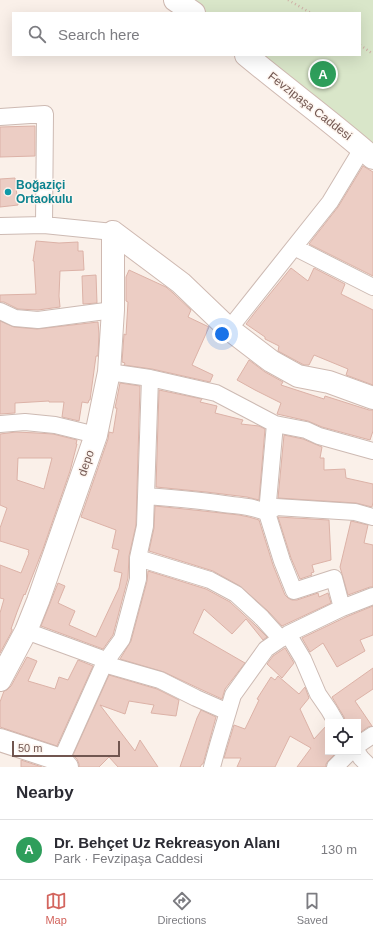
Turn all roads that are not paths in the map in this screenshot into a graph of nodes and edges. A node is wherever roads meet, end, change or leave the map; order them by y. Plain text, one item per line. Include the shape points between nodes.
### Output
1 (175, 0) edge
2 (193, 12) edge
3 (247, 56) edge
4 (0, 117) edge
5 (368, 153) edge
6 (44, 225) junction
7 (0, 226) edge
8 (113, 232) junction
9 (294, 247) junction
10 (373, 287) edge
11 (114, 310) junction
12 (0, 311) edge
13 (229, 329) junction
14 (109, 372) junction
15 (150, 378) junction
16 (373, 398) edge
17 (0, 424) edge
18 (275, 424) junction
19 (96, 435) junction
20 (373, 451) edge
21 (146, 496) junction
22 (267, 513) junction
23 (373, 516) edge
24 (138, 558) junction
25 (373, 596) edge
26 (342, 608) junction
27 (26, 631) junction
28 (284, 636) junction
29 (104, 664) junction
30 (0, 680) edge
31 (228, 712) junction
32 (334, 719) edge
33 (373, 735) edge
34 (0, 740) edge
35 (361, 743) edge
36 (347, 755) edge
37 (359, 755) edge
38 (64, 764) edge
39 (212, 767) edge
40 (335, 767) edge
41 (370, 767) edge

1 - 2 street
3 - 5 street, Fevzipaşa Caddesi
4 - 6 street via 45,114
5 - 9 street
6 - 7 street
6 - 8 street
8 - 11 street, depo
8 - 13 street via 181,283
9 - 10 street
9 - 13 street
11 - 12 street via 38,320 15,318
11 - 14 street, depo
13 - 16 street via 271,361 298,376 330,382
14 - 15 street
14 - 19 street, depo
15 - 18 street via 216,393
15 - 21 street
17 - 19 street via 25,422 55,425
18 - 20 street via 306,430 318,436
18 - 22 street
19 - 27 street, depo
21 - 22 street via 258,508
21 - 24 street via 145,526
22 - 23 street via 276,507 355,512
22 - 26 street via 294,591 334,578
24 - 28 street via 210,580 236,594
24 - 29 street via 138,579 122,639
25 - 26 street
26 - 28 street
27 - 29 street via 100,658
27 - 30 street, depo
28 - 31 street via 266,649 233,695
28 - 32 street via 303,659 318,694
29 - 31 street via 160,680
29 - 38 street
31 - 39 street
33 - 35 street
34 - 38 street
36 - 40 street
37 - 41 street

